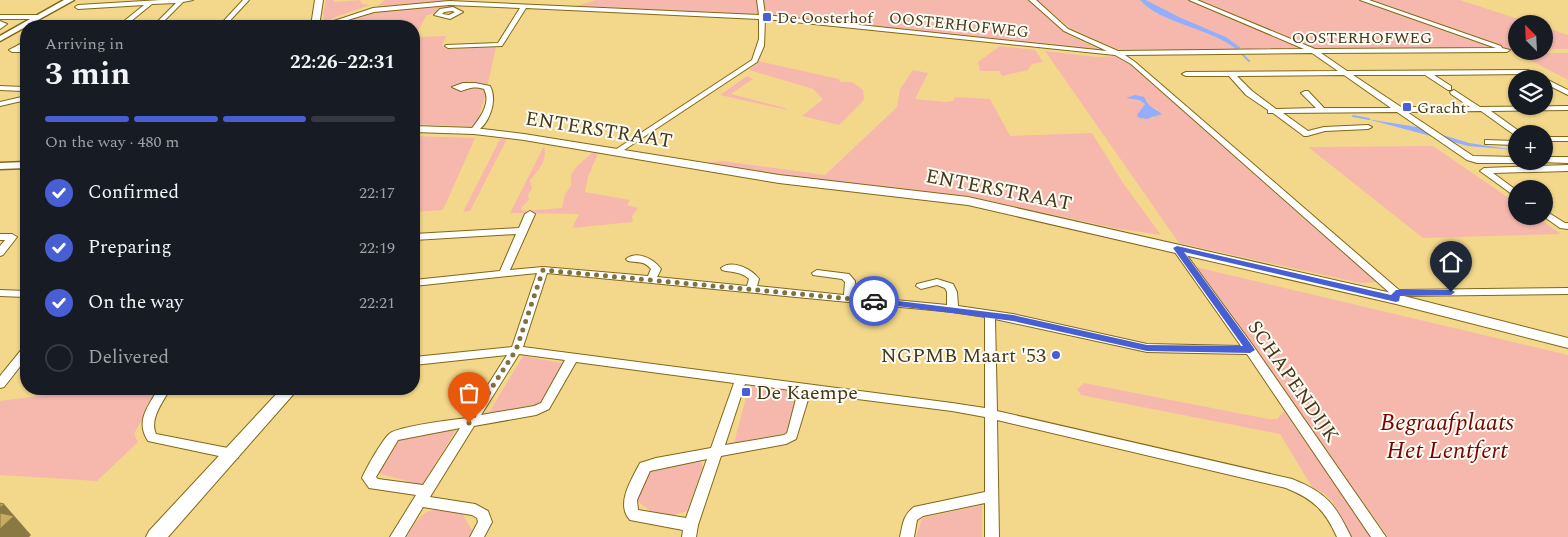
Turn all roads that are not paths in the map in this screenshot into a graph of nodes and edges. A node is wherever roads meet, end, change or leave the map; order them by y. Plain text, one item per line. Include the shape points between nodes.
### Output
1 (70, 0) edge
2 (140, 0) edge
3 (190, 0) edge
4 (246, 0) edge
5 (319, 0) edge
6 (760, 0) edge
7 (1032, 0) edge
8 (1192, 0) edge
9 (1363, 0) edge
10 (181, 1) edge
11 (149, 4) junction
12 (450, 4) edge
13 (133, 5) junction
14 (78, 7) dead end
15 (524, 7) junction
16 (0, 17) edge
17 (39, 17) junction
18 (762, 17) junction
19 (34, 20) edge
20 (129, 20) edge
21 (162, 20) edge
22 (228, 20) edge
23 (316, 20) edge
24 (341, 20) edge
25 (0, 23) edge
26 (0, 27) edge
27 (20, 28) edge
28 (0, 39) edge
29 (20, 45) edge
30 (448, 46) dead end
31 (20, 50) edge
32 (1313, 52) junction
33 (1117, 53) junction
34 (1426, 72) junction
35 (1508, 72) edge
36 (1343, 73) junction
37 (1186, 74) dead end
38 (1230, 74) junction
39 (1553, 85) edge
40 (467, 86) dead end
41 (20, 87) edge
42 (0, 88) edge
43 (1304, 93) dead end
44 (1568, 93) edge
45 (20, 100) edge
46 (0, 104) edge
47 (1481, 108) junction
48 (1568, 108) edge
49 (1397, 109) junction
50 (1272, 110) junction
51 (1322, 110) junction
52 (1508, 126) edge
53 (1368, 127) dead end
54 (420, 129) edge
55 (474, 131) junction
56 (1553, 139) edge
57 (1568, 139) edge
58 (1488, 142) dead end
59 (1508, 143) edge
60 (618, 152) junction
61 (1500, 160) junction
62 (1508, 160) edge
63 (1553, 160) edge
64 (1568, 160) edge
65 (20, 164) edge
66 (0, 166) edge
67 (1508, 167) edge
68 (1568, 168) edge
69 (1553, 169) edge
70 (1512, 170) edge
71 (1508, 188) edge
72 (530, 214) dead end
73 (1553, 219) edge
74 (1568, 226) edge
75 (522, 231) junction
76 (0, 237) edge
77 (420, 238) edge
78 (1177, 248) junction
79 (0, 253) edge
80 (632, 259) dead end
81 (726, 268) dead end
82 (543, 270) junction
83 (504, 273) junction
84 (817, 273) dead end
85 (651, 279) junction
86 (420, 282) edge
87 (921, 286) dead end
88 (752, 288) junction
89 (1568, 292) edge
90 (0, 293) edge
91 (20, 294) edge
92 (1396, 296) junction
93 (849, 298) junction
94 (954, 309) junction
95 (990, 315) junction
96 (1568, 343) edge
97 (516, 350) junction
98 (1250, 350) junction
99 (573, 357) junction
100 (20, 359) edge
101 (420, 360) edge
102 (741, 379) junction
103 (0, 384) edge
104 (804, 389) junction
105 (161, 395) edge
106 (285, 395) edge
107 (991, 414) junction
108 (469, 423) junction
109 (717, 451) junction
110 (233, 454) junction
111 (423, 496) junction
112 (992, 496) junction
113 (692, 534) edge
114 (156, 537) edge
115 (397, 537) edge
116 (477, 537) edge
117 (907, 537) edge
118 (992, 537) edge
119 (1344, 537) edge
120 (1379, 537) edge

1 - 17 street
2 - 13 street
3 - 10 street
4 - 22 street
5 - 23 main road
6 - 18 street
7 - 33 street via 1066,30
8 - 32 street
9 - 32 street, OOSTERHOFWEG via 1507,50
10 - 11 street
10 - 21 street
11 - 13 street
11 - 20 street
12 - 15 street, OOSTERHOFWEG
12 - 24 street, OOSTERHOFWEG via 372,10
13 - 14 street
15 - 18 street, OOSTERHOFWEG
15 - 30 street via 500,45
16 - 17 street
17 - 19 street
18 - 33 street, OOSTERHOFWEG
18 - 60 street via 761,47 750,66
25 - 26 street via 4,24
27 - 28 street
29 - 31 street via 12,50
32 - 33 street, OOSTERHOFWEG
32 - 36 street
33 - 92 street via 1133,63
34 - 35 street
34 - 36 street
34 - 47 street
36 - 38 street
36 - 49 street
37 - 38 street
38 - 50 street
39 - 44 street
40 - 55 street via 487,88 491,95 488,110
41 - 42 street
43 - 51 street
45 - 46 street
47 - 48 street
47 - 49 street
47 - 52 street
49 - 51 street
49 - 61 street via 1473,159
50 - 51 street
50 - 53 street via 1307,134 1324,129
54 - 55 main road, ENTERSTRAAT
55 - 60 main road, ENTERSTRAAT
56 - 57 street
58 - 59 street
60 - 78 main road, ENTERSTRAAT via 779,179 968,201
61 - 62 street
61 - 67 street
63 - 64 street
65 - 66 street
68 - 69 street
70 - 71 street via 1484,172
72 - 75 street
73 - 74 street
75 - 77 street
75 - 83 street
76 - 79 street via 12,237
78 - 92 main road, ENTERSTRAAT
78 - 98 street, SCHAPENDIJK
80 - 85 street via 652,262 656,269
81 - 88 street via 750,272 754,278
82 - 83 street
82 - 85 street
82 - 97 street
83 - 86 street
84 - 93 street via 845,276 850,281
85 - 88 street
87 - 94 street via 937,282 948,286
88 - 93 street
89 - 92 street
90 - 91 street
92 - 96 main road, ENTERSTRAAT
93 - 94 street
94 - 95 street
95 - 98 street via 1147,348
95 - 107 street
97 - 99 street
97 - 101 street
97 - 108 street
98 - 120 street, SCHAPENDIJK
99 - 102 street
99 - 108 street via 545,406
100 - 103 street
102 - 104 street
102 - 109 street
104 - 107 street
104 - 109 street via 792,436
105 - 110 street via 147,422 147,432 152,438
106 - 110 main road
107 - 112 street
107 - 119 street via 1287,482 1322,500
108 - 111 street
108 - 111 street via 400,434 394,438 369,478 374,484
109 - 113 street
109 - 113 street via 645,467 630,500 631,512 635,516
110 - 114 main road
111 - 115 street
111 - 116 street via 483,515 485,522
112 - 117 street via 918,511 911,516
112 - 118 street

